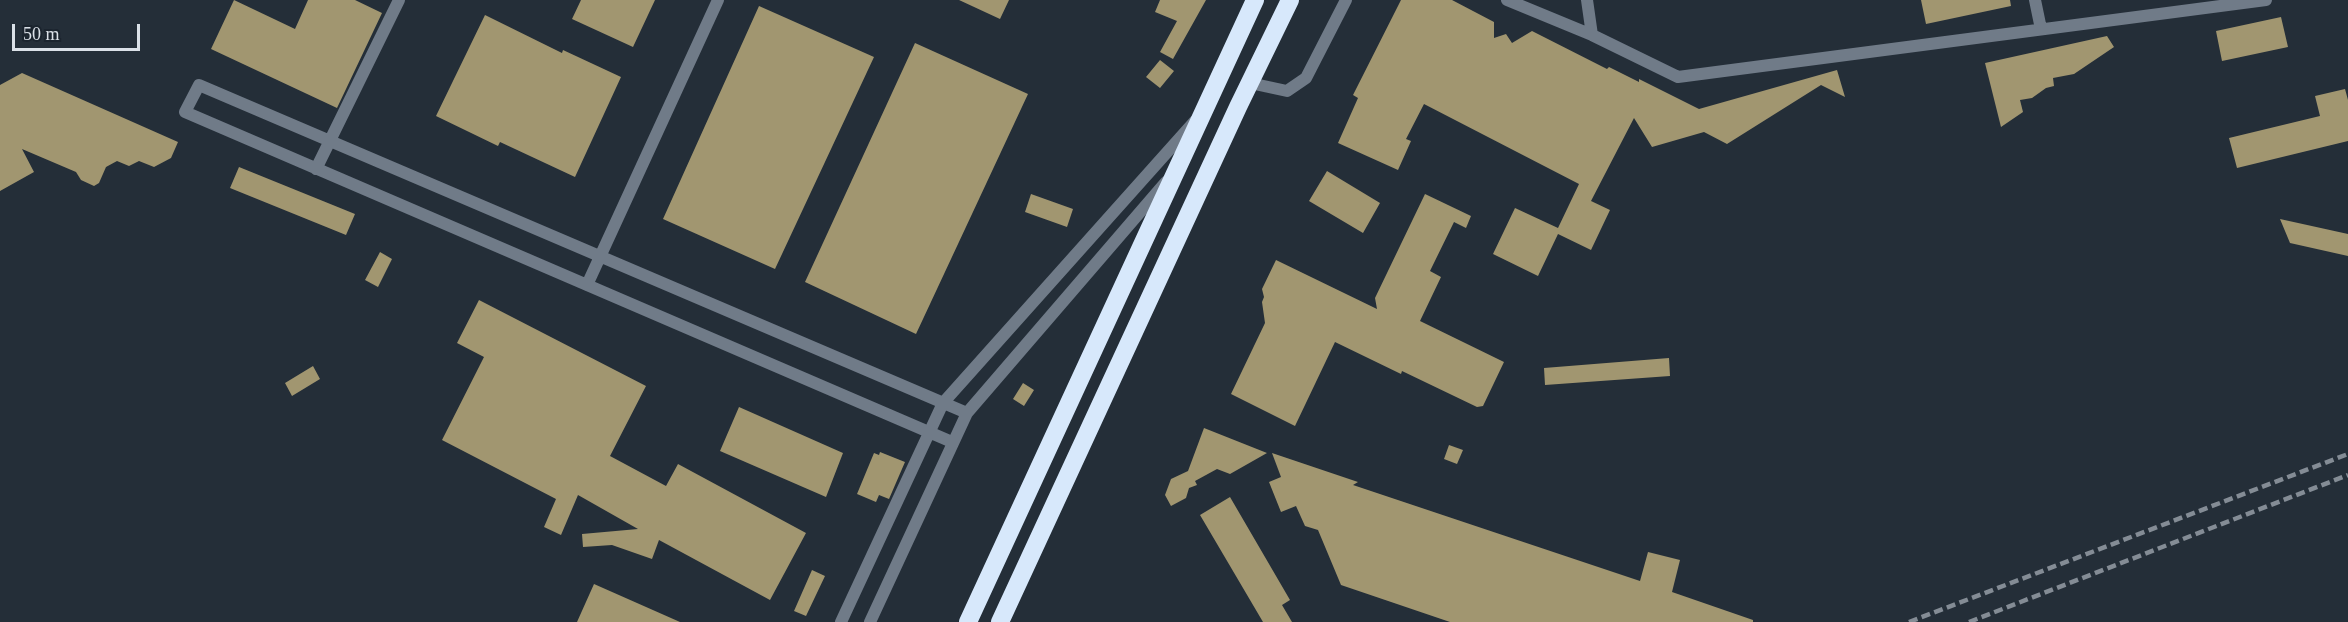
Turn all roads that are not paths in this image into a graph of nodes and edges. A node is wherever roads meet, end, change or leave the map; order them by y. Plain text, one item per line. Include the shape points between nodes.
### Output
1 (399, 0) edge
2 (718, 0) edge
3 (1255, 0) edge
4 (1290, 0) edge
5 (1346, 0) edge
6 (1507, 0) edge
7 (1587, 0) edge
8 (2035, 0) edge
9 (2266, 0) edge
10 (2041, 30) junction
11 (1592, 34) junction
12 (1250, 83) junction
13 (1204, 111) junction
14 (330, 140) junction
15 (316, 169) junction
16 (1177, 170) junction
17 (600, 256) junction
18 (587, 285) junction
19 (943, 403) junction
20 (967, 413) junction
21 (929, 432) junction
22 (952, 442) junction
23 (841, 622) edge
24 (870, 622) edge
25 (968, 622) edge
26 (1000, 622) edge

1 - 14 street
2 - 17 street
3 - 13 highway
4 - 12 highway
5 - 12 street via 1306,78 1287,91
6 - 11 street
7 - 11 street
8 - 10 street
9 - 10 street
10 - 11 street via 1678,77
12 - 26 highway
13 - 16 highway
13 - 19 street
14 - 15 street
14 - 15 street via 199,85 185,112
14 - 17 street
15 - 18 street
16 - 20 street
16 - 25 highway
17 - 18 street
17 - 19 street
18 - 21 street
19 - 20 street
19 - 21 street
20 - 22 street
21 - 22 street
21 - 23 street
22 - 24 street

